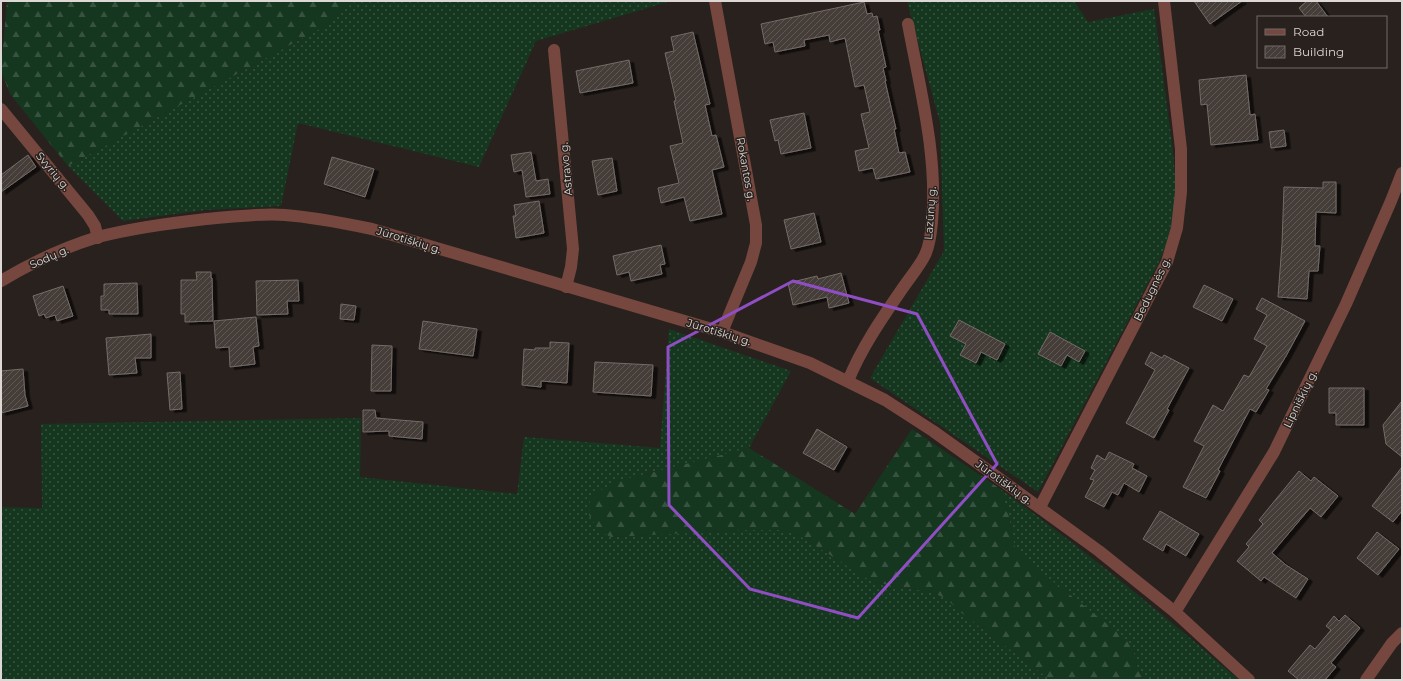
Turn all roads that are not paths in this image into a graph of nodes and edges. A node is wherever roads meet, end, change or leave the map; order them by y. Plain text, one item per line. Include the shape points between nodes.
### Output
1 (715, 1) edge
2 (1164, 1) edge
3 (908, 24) dead end
4 (554, 50) dead end
5 (1, 109) edge
6 (1402, 173) edge
7 (98, 238) junction
8 (1, 281) edge
9 (566, 287) junction
10 (722, 332) junction
11 (848, 381) junction
12 (1040, 507) junction
13 (1174, 612) junction
14 (1402, 634) edge
15 (1249, 680) edge
16 (1366, 680) edge

1 - 10 street, Rokantos g. via 756,225 756,243 751,262
2 - 12 street, Bedugnės g. via 1181,149 1181,192 1177,228 1167,262
3 - 11 street, Lazūnų g. via 927,126 933,182 930,236 925,255 875,328
4 - 9 street, Astravo g. via 573,249
5 - 7 street, Svyrių g. via 88,215 95,226
6 - 13 street, Lipniškių g. via 1346,304 1274,452
7 - 8 street, Sodų g. via 54,254
7 - 9 street, Jūrotiškių g. via 133,230 234,216 283,214 372,229
9 - 10 street, Jūrotiškių g.
10 - 11 street, Jūrotiškių g. via 810,363
11 - 12 street, Jūrotiškių g. via 885,400 927,427
12 - 13 street, Jūrotiškių g.
13 - 15 street, Jūrotiškių g.
14 - 16 street via 1392,642

